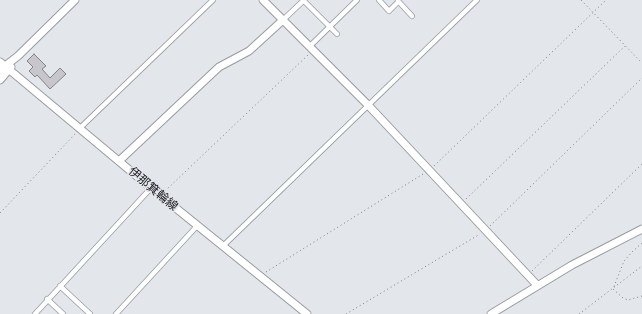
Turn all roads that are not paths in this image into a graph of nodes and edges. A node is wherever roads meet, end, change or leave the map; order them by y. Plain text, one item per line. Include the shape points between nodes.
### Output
1 (75, 0) edge
2 (213, 0) edge
3 (263, 0) edge
4 (304, 0) edge
5 (357, 0) edge
6 (379, 0) edge
7 (477, 0) edge
8 (397, 1) edge
9 (412, 16) dead end
10 (283, 20) junction
11 (330, 26) junction
12 (337, 34) dead end
13 (312, 48) junction
14 (3, 67) edge
15 (0, 80) edge
16 (368, 105) junction
17 (79, 129) junction
18 (119, 161) junction
19 (151, 188) junction
20 (197, 226) junction
21 (642, 228) edge
22 (223, 246) junction
23 (537, 285) junction
24 (60, 286) junction
25 (47, 299) junction
26 (35, 314) edge
27 (63, 314) edge
28 (90, 314) edge
29 (116, 314) edge
30 (307, 314) edge
31 (491, 314) edge

1 - 14 street via 18,56
2 - 17 street
3 - 10 street
4 - 10 street
4 - 11 street
5 - 11 street
6 - 8 street via 389,11
7 - 16 street
8 - 9 street
10 - 13 street
10 - 18 street via 249,51 219,67
11 - 12 street
11 - 13 street
13 - 16 street
14 - 15 street
14 - 17 street, 伊那箕輪線
16 - 22 street
16 - 23 street
17 - 18 street, 伊那箕輪線
18 - 19 street, 伊那箕輪線
19 - 20 street, 伊那箕輪線
19 - 24 street
20 - 22 street, 伊那箕輪線
20 - 29 street
21 - 23 street
22 - 30 street, 伊那箕輪線
23 - 31 street
24 - 25 street
24 - 28 street
25 - 26 street
25 - 27 street

